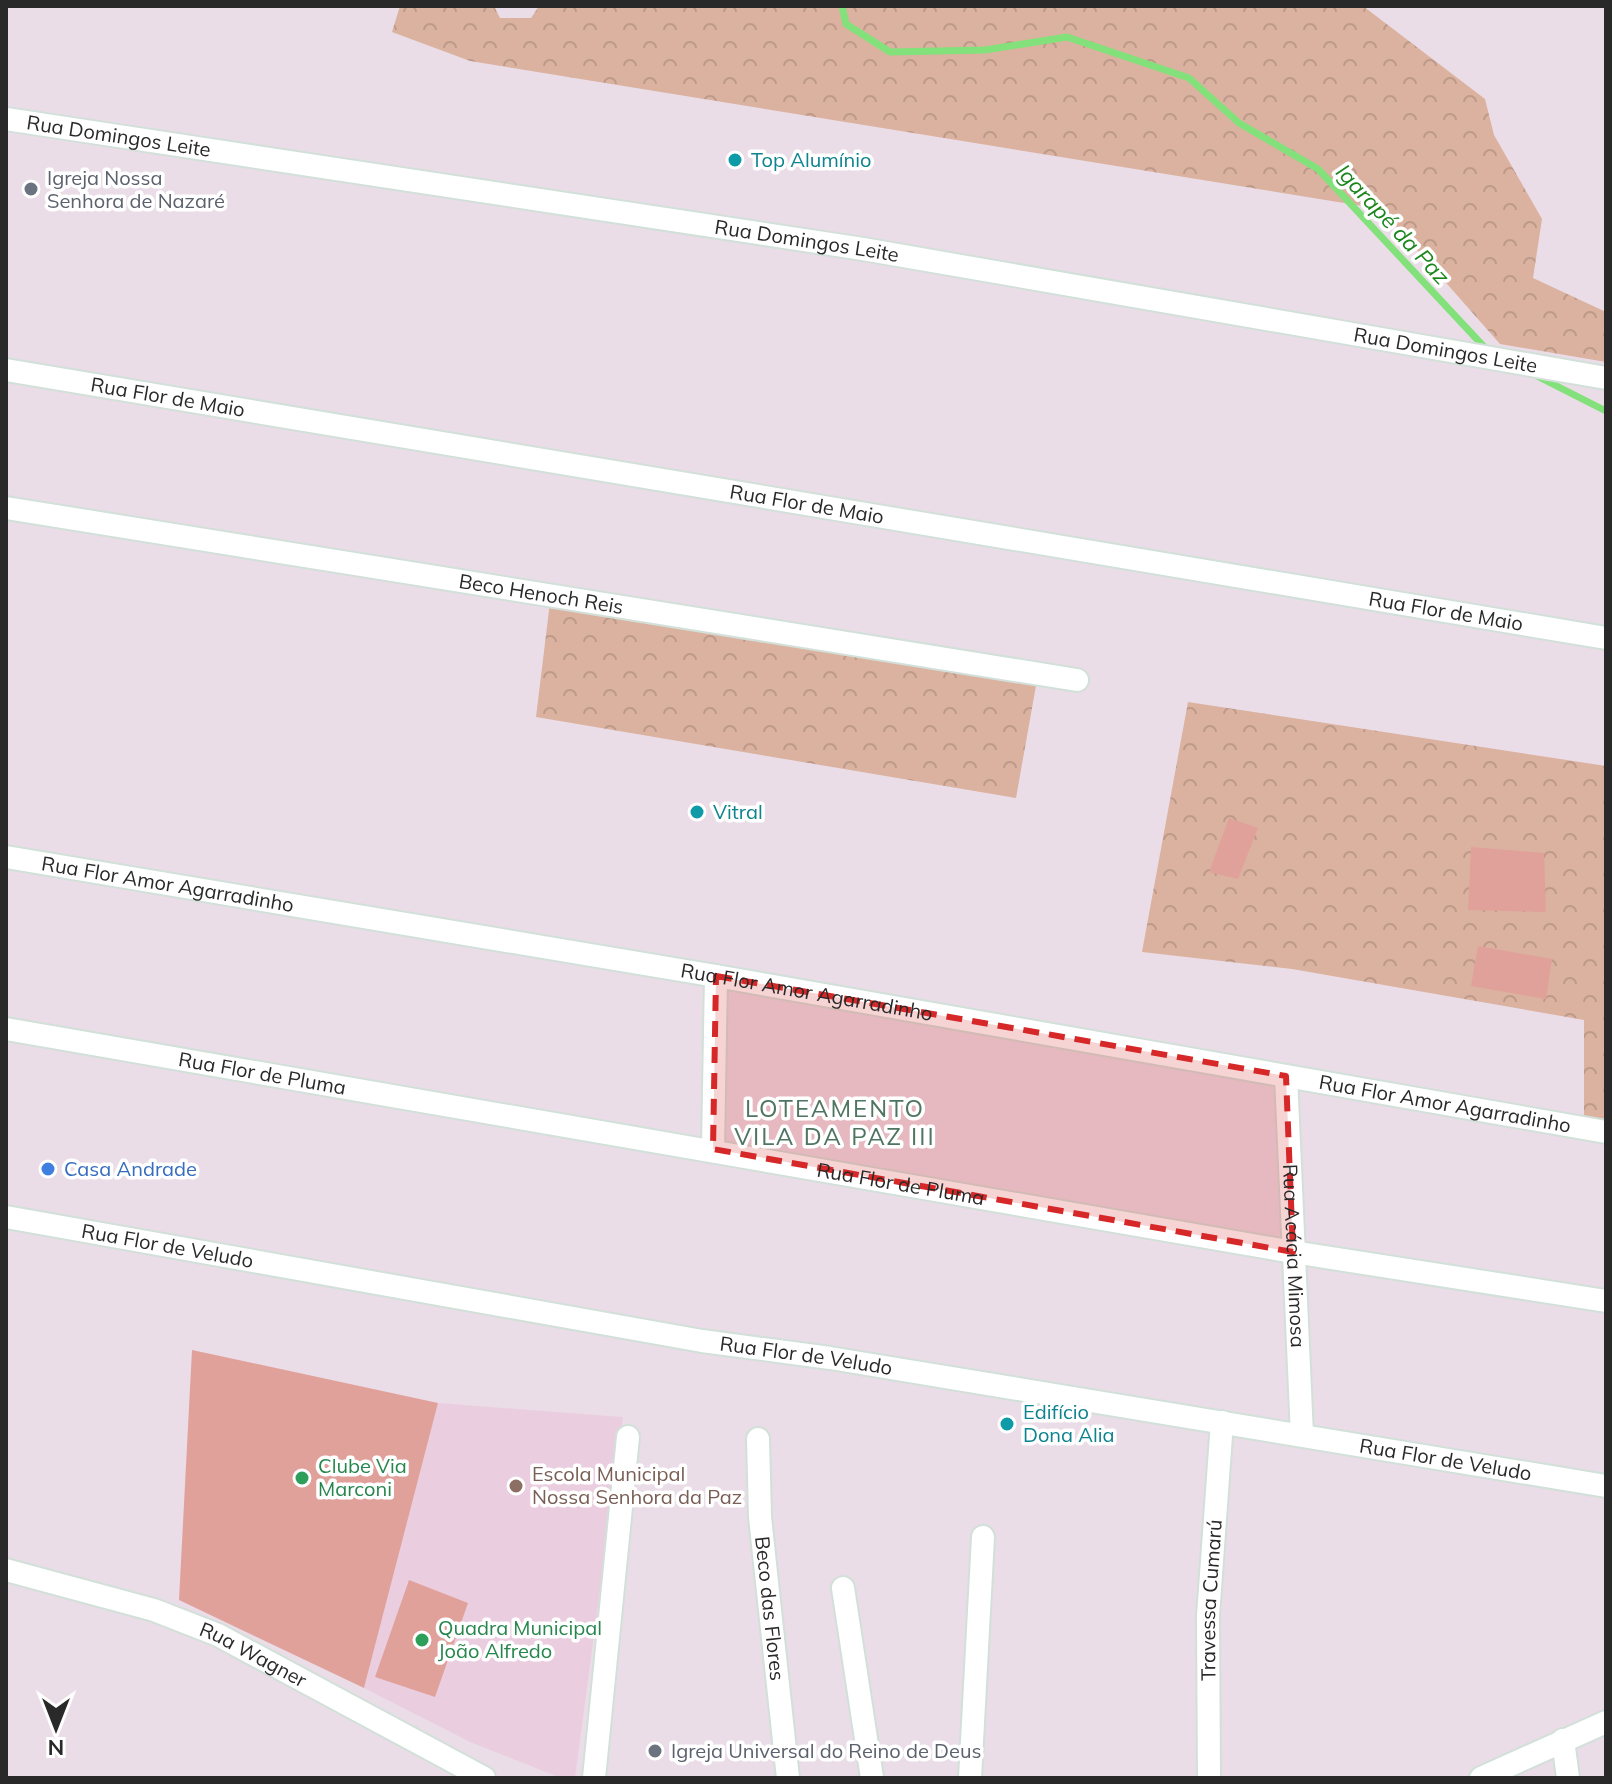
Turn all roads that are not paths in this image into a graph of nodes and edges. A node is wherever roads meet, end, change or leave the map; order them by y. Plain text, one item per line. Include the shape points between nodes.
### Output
1 (6, 119) edge
2 (6, 370) edge
3 (1606, 378) edge
4 (6, 508) edge
5 (1606, 638) edge
6 (1077, 680) dead end
7 (6, 857) edge
8 (716, 976) junction
9 (6, 1029) edge
10 (1286, 1076) junction
11 (1606, 1132) edge
12 (713, 1149) junction
13 (6, 1217) edge
14 (1293, 1252) junction
15 (1606, 1301) edge
16 (1222, 1422) junction
17 (1302, 1435) junction
18 (628, 1437) dead end
19 (758, 1439) dead end
20 (1606, 1486) edge
21 (983, 1537) dead end
22 (6, 1570) edge
23 (843, 1588) dead end
24 (1606, 1722) edge
25 (1563, 1740) junction
26 (484, 1778) edge
27 (594, 1778) edge
28 (788, 1778) edge
29 (872, 1778) edge
30 (970, 1778) edge
31 (1209, 1778) edge
32 (1481, 1778) edge
33 (1568, 1778) edge

1 - 3 street, Rua Domingos Leite via 863,249
2 - 5 street, Rua Flor de Maio
4 - 6 street, Beco Henoch Reis
7 - 8 street, Rua Flor Amor Agarradinho
8 - 10 street, Rua Flor Amor Agarradinho
8 - 12 street
9 - 12 street, Rua Flor de Pluma
10 - 11 street, Rua Flor Amor Agarradinho
10 - 14 street, Rua Acácia Mimosa
12 - 14 street, Rua Flor de Pluma
13 - 16 street, Rua Flor de Veludo via 702,1341
14 - 15 street, Rua Flor de Pluma
14 - 17 street, Rua Acácia Mimosa
16 - 17 street, Rua Flor de Veludo
16 - 31 street, Travessa Cumarú via 1208,1616
17 - 20 street, Rua Flor de Veludo
18 - 27 street
19 - 28 street, Beco das Flores via 760,1517
21 - 30 street
22 - 26 street, Rua Wagner via 154,1610 218,1635
23 - 29 street
24 - 25 street
25 - 32 street
25 - 33 street

